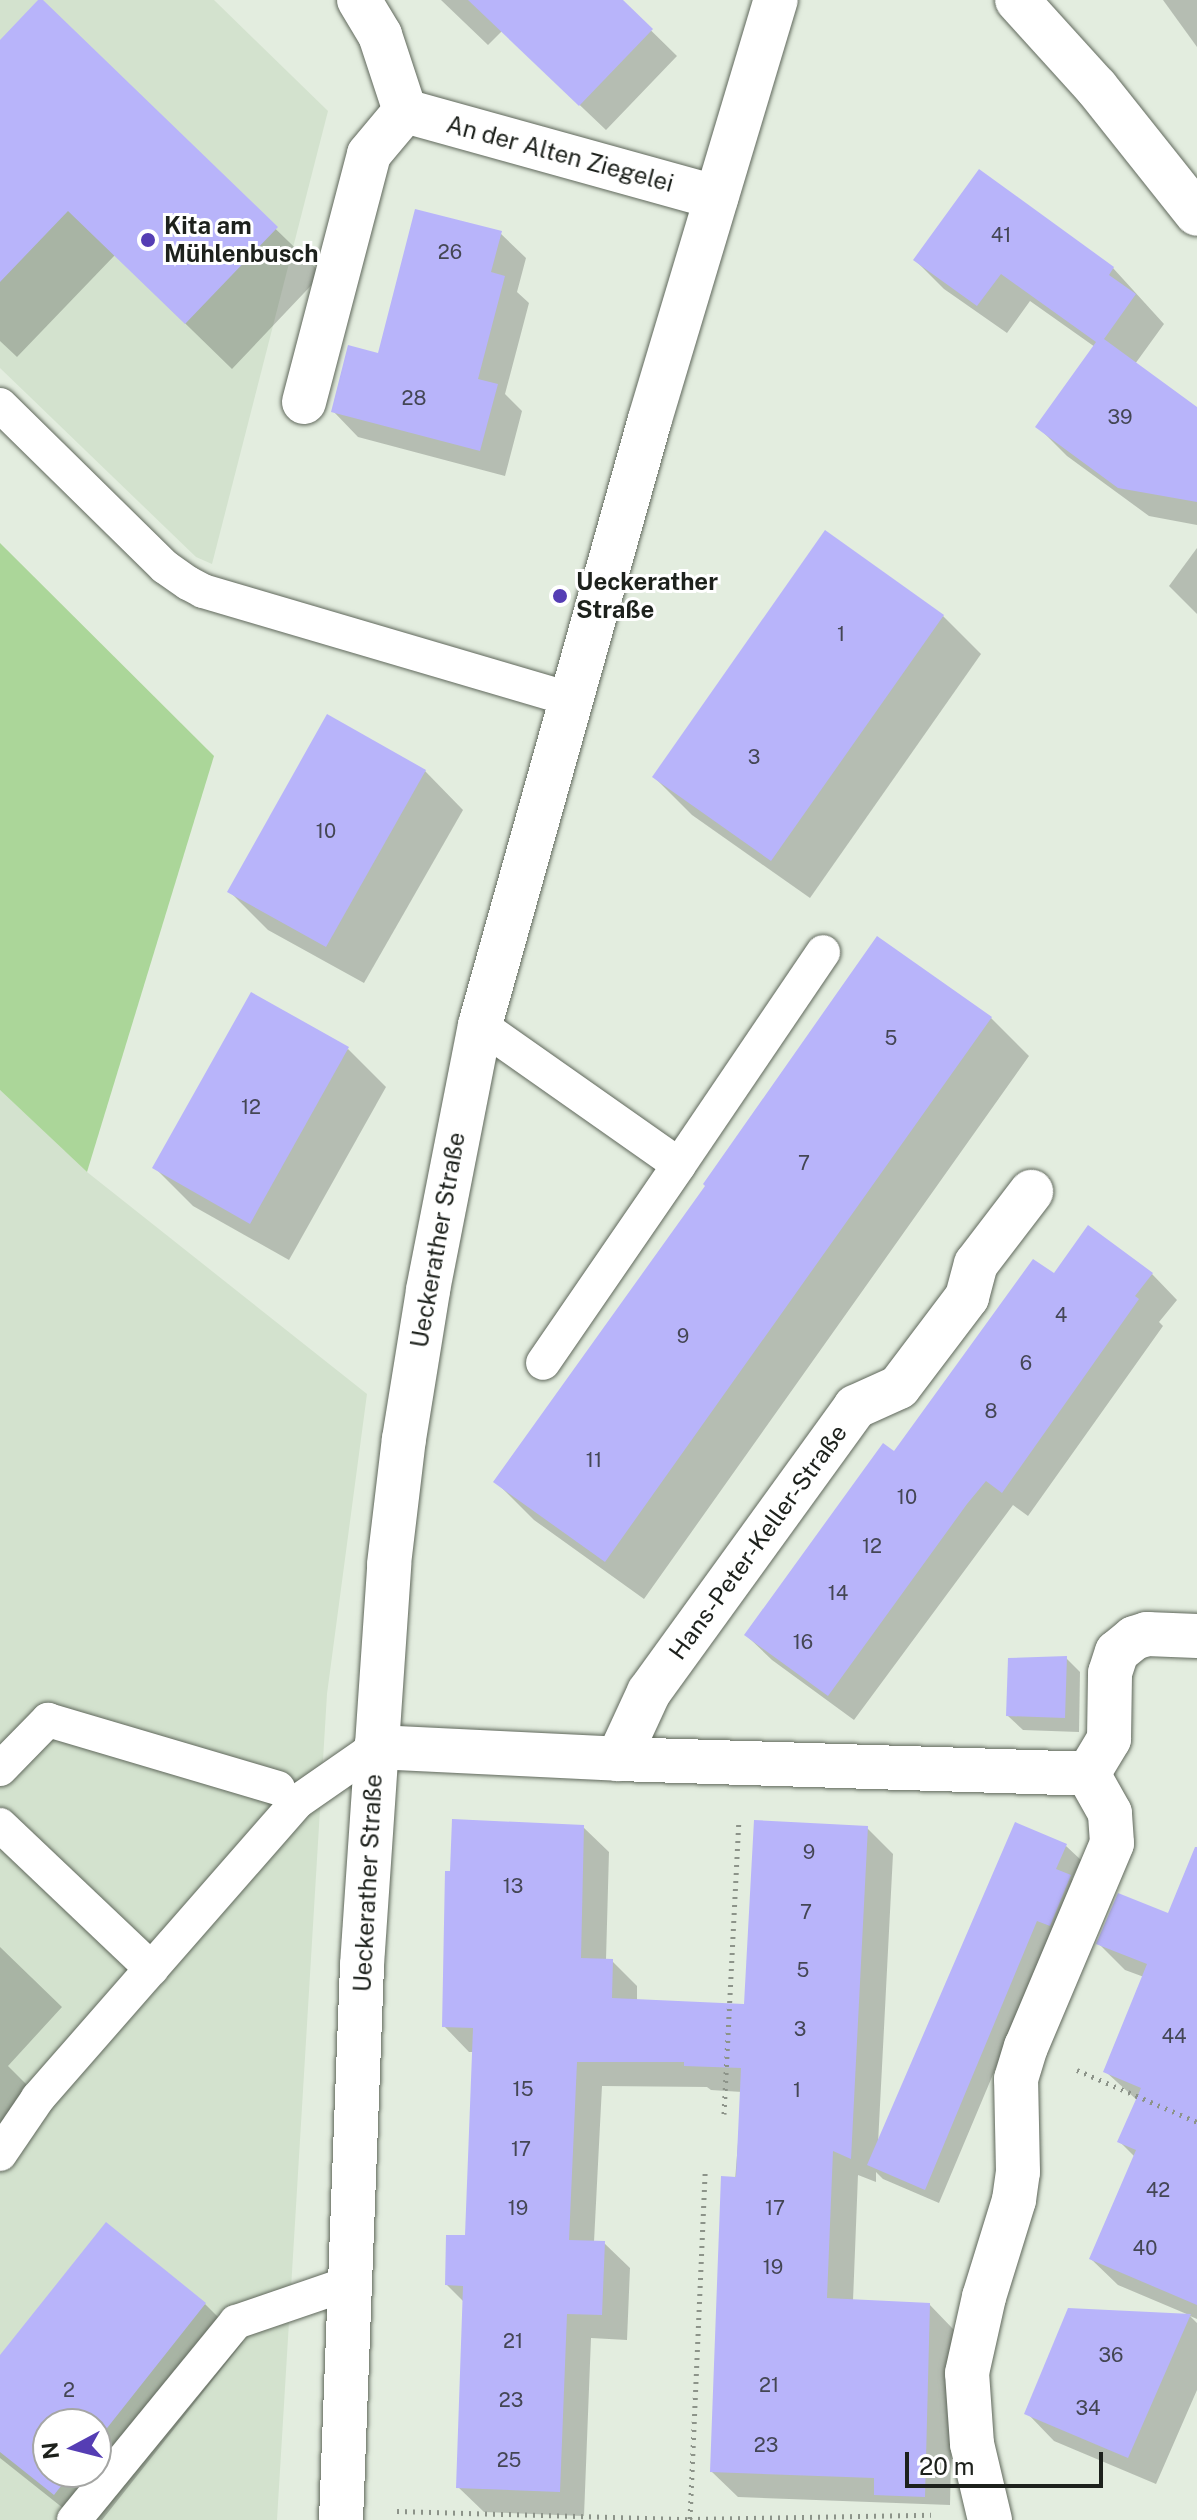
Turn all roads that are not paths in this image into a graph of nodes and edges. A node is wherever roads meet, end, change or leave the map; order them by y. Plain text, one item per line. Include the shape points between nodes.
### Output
1 (359, 0) edge
2 (776, 0) edge
3 (1017, 0) edge
4 (405, 111) junction
5 (716, 197) junction
6 (1197, 214) edge
7 (304, 402) dead end
8 (0, 405) edge
9 (570, 699) junction
10 (823, 952) dead end
11 (480, 1025) junction
12 (679, 1165) junction
13 (1031, 1192) dead end
14 (543, 1363) dead end
15 (1197, 1636) edge
16 (376, 1747) junction
17 (618, 1759) junction
18 (0, 1769) edge
19 (1088, 1774) junction
20 (278, 1788) dead end
21 (0, 1825) edge
22 (152, 1969) junction
23 (0, 2154) edge
24 (350, 2283) junction
25 (341, 2515) edge
26 (989, 2517) edge
27 (74, 2520) edge

1 - 4 street via 380,35
2 - 5 street, Ueckerather Straße
3 - 6 street via 1096,87
4 - 5 street, An der Alten Ziegelei
4 - 7 street via 369,154
5 - 9 street, Ueckerather Straße
8 - 9 lane via 165,567 203,591
9 - 11 street, Ueckerather Straße
10 - 12 lane
11 - 12 lane
11 - 16 street, Ueckerather Straße via 449,1169 404,1439
12 - 14 lane
13 - 17 street, Hans-Peter-Keller-Straße via 976,1264 967,1297 899,1387 855,1407 649,1692
15 - 19 street via 1147,1634 1117,1652 1110,1673 1109,1739
16 - 17 street
16 - 22 lane via 297,1802
16 - 24 street, Ueckerather Straße
17 - 19 street
18 - 20 lane via 48,1720
19 - 26 street via 1110,1813 1112,1843 1016,2079 1014,2200 967,2373 972,2444
21 - 22 lane
22 - 23 lane via 38,2098
24 - 25 street, Ueckerather Straße
24 - 27 lane via 236,2322

